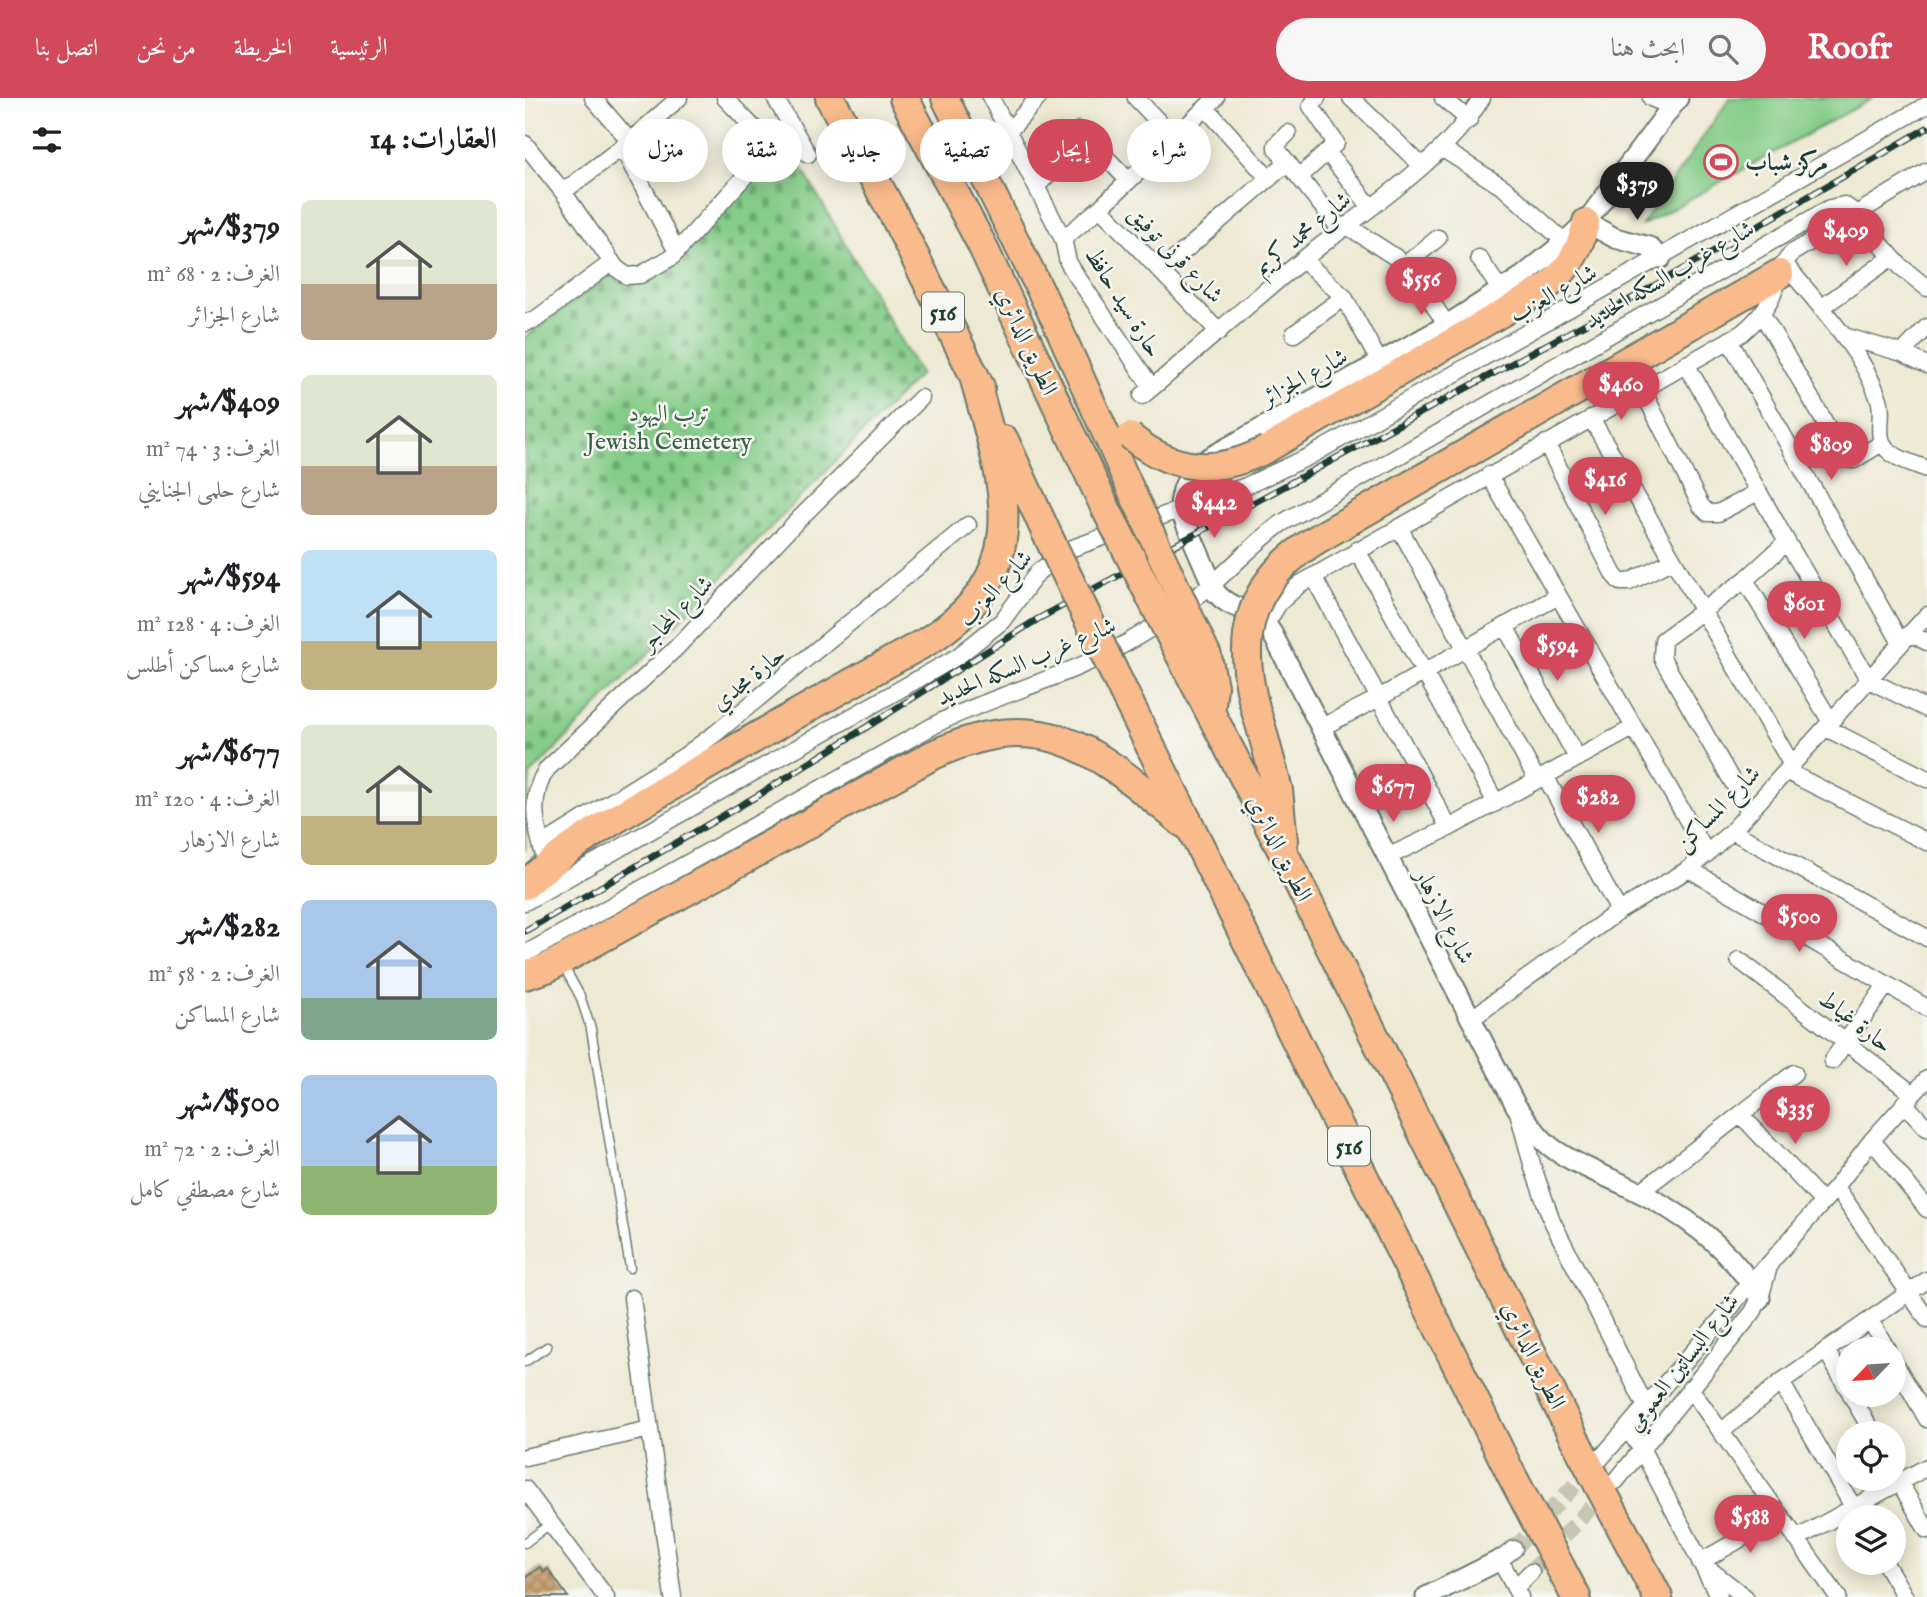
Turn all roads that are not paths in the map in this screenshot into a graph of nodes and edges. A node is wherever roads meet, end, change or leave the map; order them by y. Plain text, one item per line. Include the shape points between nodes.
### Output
1 (593, 98) edge
2 (679, 98) edge
3 (725, 98) edge
4 (775, 98) edge
5 (830, 98) edge
6 (904, 98) edge
7 (945, 98) edge
8 (991, 98) edge
9 (1038, 98) edge
10 (1136, 98) edge
11 (1317, 98) edge
12 (1351, 98) edge
13 (1444, 98) edge
14 (1482, 98) edge
15 (1651, 98) edge
16 (1211, 103) edge
17 (1675, 103) edge
18 (1927, 105) edge
19 (655, 119) edge
20 (745, 119) edge
21 (787, 119) edge
22 (1002, 119) edge
23 (1156, 119) edge
24 (1194, 119) edge
25 (1469, 120) junction
26 (1013, 126) edge
27 (1288, 133) dead end
28 (1013, 139) edge
29 (623, 140) edge
30 (525, 144) edge
31 (802, 144) edge
32 (623, 146) edge
33 (1443, 149) junction
34 (1328, 152) junction
35 (808, 154) dead end
36 (1287, 163) junction
37 (1113, 165) edge
38 (1422, 166) junction
39 (1927, 171) edge
40 (1299, 177) junction
41 (1127, 179) edge
42 (1269, 179) junction
43 (644, 182) edge
44 (740, 182) edge
45 (1041, 182) edge
46 (1128, 182) edge
47 (1037, 186) junction
48 (563, 192) junction
49 (1370, 206) junction
50 (1100, 208) junction
51 (1855, 214) junction
52 (1586, 222) junction
53 (1343, 228) junction
54 (1438, 238) dead end
55 (1063, 239) junction
56 (1565, 242) junction
57 (677, 252) junction
58 (1892, 257) junction
59 (1479, 258) dead end
60 (1661, 258) junction
61 (1303, 260) junction
62 (612, 262) junction
63 (1405, 265) junction
64 (1781, 269) junction
65 (1162, 270) junction
66 (1927, 288) edge
67 (1501, 291) junction
68 (1344, 297) junction
69 (1821, 308) junction
70 (1762, 314) junction
71 (525, 323) edge
72 (1447, 325) junction
73 (1927, 327) edge
74 (1219, 332) junction
75 (1294, 334) dead end
76 (1844, 336) junction
77 (1729, 340) junction
78 (1902, 353) junction
79 (1380, 363) junction
80 (1686, 364) junction
81 (1927, 365) edge
82 (973, 372) junction
83 (1641, 389) junction
84 (1147, 392) joint
85 (1088, 394) junction
86 (921, 398) dead end
87 (1591, 418) junction
88 (1546, 443) junction
89 (1882, 443) junction
90 (1927, 470) edge
91 (1489, 475) junction
92 (1758, 492) junction
93 (1180, 510) junction
94 (968, 525) dead end
95 (1399, 527) junction
96 (1787, 542) junction
97 (1357, 550) junction
98 (1674, 559) junction
99 (1313, 576) junction
100 (1745, 580) junction
101 (1211, 585) junction
102 (1558, 596) junction
103 (1703, 612) junction
104 (1927, 615) edge
105 (1266, 624) junction
106 (1505, 626) junction
107 (1906, 638) junction
108 (1927, 642) edge
109 (1465, 648) junction
110 (1197, 661) junction
111 (1424, 672) junction
112 (1869, 680) junction
113 (1379, 698) junction
114 (1927, 709) edge
115 (1829, 725) junction
116 (1320, 728) junction
117 (1633, 728) junction
118 (1577, 758) junction
119 (1789, 768) junction
120 (1541, 778) junction
121 (1927, 779) edge
122 (1496, 803) junction
123 (1749, 811) junction
124 (1449, 828) junction
125 (1193, 831) junction
126 (1732, 831) junction
127 (1927, 842) edge
128 (1284, 854) junction
129 (1707, 854) junction
130 (1387, 857) junction
131 (547, 865) junction
132 (1689, 869) junction
133 (525, 885) edge
134 (525, 902) edge
135 (1619, 911) junction
136 (1927, 938) edge
137 (525, 954) edge
138 (1739, 960) dead end
139 (561, 961) junction
140 (525, 975) edge
141 (1887, 984) junction
142 (1927, 1008) edge
143 (1471, 1019) junction
144 (1846, 1041) junction
145 (1832, 1061) dead end
146 (1794, 1073) dead end
147 (1927, 1079) edge
148 (1908, 1098) junction
149 (1516, 1106) junction
150 (1741, 1115) junction
151 (1927, 1128) edge
152 (1872, 1140) junction
153 (1836, 1187) junction
154 (1640, 1192) junction
155 (1823, 1202) junction
156 (1927, 1209) edge
157 (630, 1268) dead end
158 (1927, 1280) edge
159 (1755, 1290) junction
160 (1910, 1292) junction
161 (632, 1298) dead end
162 (1927, 1319) edge
163 (1871, 1320) junction
164 (1880, 1337) edge
165 (547, 1347) dead end
166 (1826, 1350) junction
167 (525, 1362) edge
168 (1836, 1368) edge
169 (1781, 1382) junction
170 (1906, 1383) edge
171 (1690, 1388) junction
172 (1646, 1407) junction
173 (1927, 1419) edge
174 (1627, 1428) junction
175 (650, 1429) junction
176 (1721, 1432) junction
177 (1642, 1450) junction
178 (525, 1457) edge
179 (1600, 1459) tunnel mouth
180 (1927, 1466) edge
181 (1906, 1473) edge
182 (1616, 1481) tunnel mouth
183 (525, 1489) edge
184 (1880, 1491) edge
185 (1905, 1491) edge
186 (1852, 1505) edge
187 (1864, 1505) edge
188 (1781, 1516) junction
189 (1836, 1521) edge
190 (551, 1523) junction
191 (1927, 1530) edge
192 (1797, 1539) junction
193 (525, 1543) edge
194 (1507, 1555) joint
195 (1700, 1562) junction
196 (1531, 1572) tunnel mouth
197 (1892, 1575) edge
198 (1518, 1593) edge
199 (599, 1594) edge
200 (673, 1597) edge
201 (1426, 1597) edge
202 (1576, 1597) edge
203 (1658, 1597) edge
204 (1719, 1597) edge
205 (1745, 1597) edge
206 (1838, 1597) edge
207 (1905, 1597) edge

1 - 29 street
2 - 19 street
3 - 20 street
4 - 21 street
5 - 82 highway, 516
6 - 110 highway, الطريق الدائري / 516, bridge via 981,243 1104,505
7 - 85 highway
8 - 22 street
9 - 26 street
10 - 23 street
11 - 34 street via 1311,106 1336,143
12 - 38 street
13 - 25 street
14 - 25 street, شارع محمد كريم
15 - 17 street
16 - 24 street
16 - 42 street
17 - 52 street, شارع الجزائر
18 - 60 street, شارع العزب
25 - 33 street, شارع محمد كريم
27 - 36 street via 1275,147
28 - 47 street
30 - 48 street
31 - 35 street
32 - 48 street
33 - 38 street, شارع محمد كريم
33 - 56 street via 1504,188
34 - 40 street
34 - 49 street
36 - 40 street
36 - 42 street
37 - 41 street
38 - 49 street, شارع محمد كريم
39 - 51 street, شارع غرب السكه الحديد
40 - 53 street
42 - 65 street
43 - 57 street
44 - 57 street
45 - 47 street
46 - 50 street
47 - 55 street
48 - 62 street
49 - 53 street, شارع محمد كريم
50 - 55 street
50 - 65 street, شارع قرنى توفيق
51 - 58 street
51 - 64 street, شارع غرب السكه الحديد via 1792,253
51 - 101 street, شارع غرب السكه الحديد via 1844,205 1830,208 1306,509 1263,536
52 - 56 street, شارع الجزائر
52 - 60 street via 1615,238 1649,247
52 - 85 highway, bridge via 1576,254 1548,287 1251,458 1196,467 1160,457 1130,436
53 - 61 street, شارع محمد كريم
53 - 63 street
54 - 63 street
55 - 84 street, حارة سيد حافظ via 1068,262
56 - 67 street, شارع الجزائر
57 - 62 street via 633,276 621,273
58 - 66 street
58 - 69 street
59 - 67 street
60 - 93 street, شارع العزب via 1310,456
61 - 68 street
61 - 74 street, شارع محمد كريم
62 - 71 street
63 - 72 street
64 - 69 street
64 - 70 street, شارع غرب السكه الحديد
64 - 128 highway, bridge via 1290,557 1264,589 1249,626 1246,667 1278,790
65 - 74 street, شارع قرنى توفيق
67 - 72 street, شارع الجزائر
68 - 75 street
68 - 79 street
69 - 76 street
70 - 77 street, شارع غرب السكه الحديد
70 - 89 street via 1846,460
72 - 79 street, شارع الجزائر
73 - 78 street
74 - 84 street, شارع محمد كريم
76 - 78 street
76 - 89 street via 1879,400
77 - 80 street, شارع غرب السكه الحديد
77 - 107 street
78 - 81 street
79 - 93 street, شارع الجزائر via 1199,465 1186,480
80 - 83 street, شارع غرب السكه الحديد
80 - 92 street
82 - 125 highway, 516, bridge
82 - 131 highway via 1005,507 1001,542 990,575 963,614 926,642 600,828
83 - 87 street, شارع غرب السكه الحديد
83 - 92 street via 1708,513 1718,513
85 - 110 highway, bridge via 1131,490
86 - 131 street, شارع المحاجر via 676,648 547,769 535,798
87 - 88 street, شارع غرب السكه الحديد
87 - 98 street
88 - 91 street, شارع غرب السكه الحديد
88 - 98 street via 1620,582 1629,582
89 - 90 street via 1895,456
91 - 95 street, شارع غرب السكه الحديد
91 - 102 street
92 - 96 street
93 - 101 street
93 - 131 street, شارع العزب via 1056,556 1038,572 1002,621 957,657
94 - 131 street, حارة مجدي
95 - 97 street, شارع غرب السكه الحديد
95 - 109 street
96 - 100 street
96 - 112 street
97 - 99 street, شارع غرب السكه الحديد
97 - 111 street
98 - 103 street
99 - 105 street, شارع غرب السكه الحديد via 1287,594
99 - 113 street
100 - 103 street
100 - 115 street
101 - 105 street via 1227,603 1250,611
101 - 137 street, شارع غرب السكه الحديد via 1149,630 1101,657 940,722
102 - 106 street
102 - 117 street
103 - 119 street
103 - 123 street via 1663,640 1662,658
104 - 107 street, شارع المساكن
105 - 116 street, شارع الازهار
106 - 109 street
106 - 118 street
107 - 108 street
107 - 112 street, شارع المساكن
109 - 111 street
109 - 120 street
110 - 128 highway, الطريق الدائري / 516 via 1211,716
111 - 113 street
111 - 122 street
112 - 114 street
112 - 115 street, شارع المساكن
113 - 116 street
113 - 124 street
115 - 119 street, شارع المساكن
115 - 121 street
116 - 130 street, شارع الازهار
117 - 118 street
117 - 129 street
118 - 120 street
119 - 123 street, شارع المساكن
119 - 127 street
120 - 122 street
120 - 135 street
122 - 124 street
123 - 126 street, شارع المساكن
124 - 130 street
125 - 139 highway via 1119,770 1069,742 1013,733 984,736 931,756
125 - 202 highway, 516
126 - 129 street, شارع المساكن
126 - 136 street
128 - 203 highway, الطريق الدائري / 516 via 1574,1438
129 - 132 street, شارع المساكن
130 - 143 street, شارع الازهار
131 - 133 highway
131 - 134 street, شارع العزب
132 - 135 street, شارع المساكن
132 - 141 street
135 - 143 street, شارع المساكن
138 - 144 street, حارة غياط
139 - 140 highway
139 - 157 lane via 591,1029
141 - 142 street
141 - 144 street
143 - 149 street, شارع الازهار
144 - 145 street
144 - 148 street, حارة غياط
146 - 150 street
147 - 148 street, شارع البساتين العمومي
148 - 151 street, حارة غياط
148 - 152 street, شارع البساتين العمومي
149 - 154 street, شارع الازهار via 1554,1149
149 - 172 street, شارع الازهار via 1552,1221
150 - 154 street
150 - 155 street
152 - 153 street, شارع البساتين العمومي
152 - 156 street
153 - 155 street, شارع البساتين العمومي
153 - 160 street
154 - 159 street, شارع الازهار via 1708,1235 1731,1256
155 - 159 street, شارع البساتين العمومي via 1770,1263
158 - 160 street
159 - 171 street, شارع البساتين العمومي via 1753,1312
159 - 172 street, شارع البساتين العمومي via 1725,1315
160 - 162 street
160 - 163 street
161 - 175 street
163 - 164 street
163 - 166 street
165 - 167 lane
166 - 168 street
166 - 169 street
169 - 176 street
169 - 186 street
170 - 173 street
171 - 176 street
171 - 177 street, شارع البساتين العمومي
172 - 174 street, شارع البساتين العمومي
174 - 177 street
174 - 179 street, شارع البساتين العمومي
175 - 178 street
175 - 200 street
176 - 188 street
177 - 182 street, شارع البساتين العمومي
177 - 195 street
180 - 181 street
183 - 190 street
184 - 187 street
185 - 191 street
188 - 192 street
188 - 195 street
189 - 192 street
190 - 193 lane
190 - 199 street
192 - 206 street
194 - 198 street
194 - 201 street
195 - 204 street
195 - 205 street
196 - 198 street
197 - 207 street

